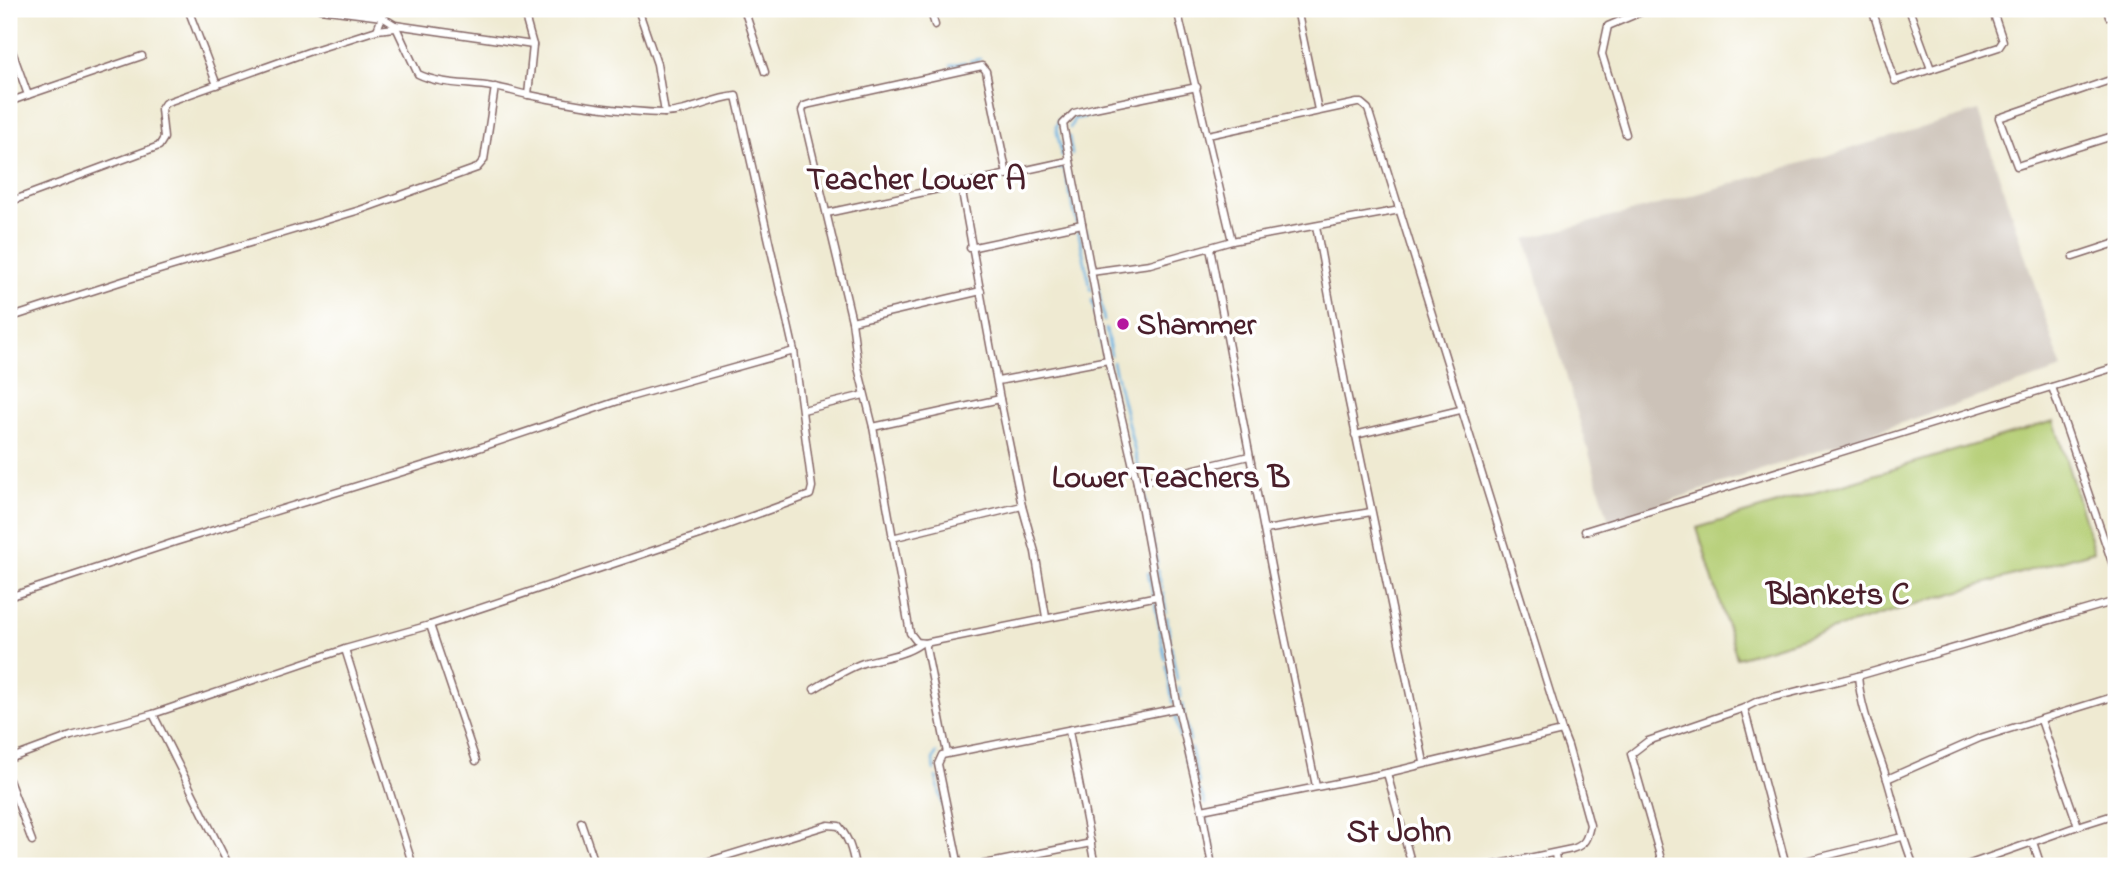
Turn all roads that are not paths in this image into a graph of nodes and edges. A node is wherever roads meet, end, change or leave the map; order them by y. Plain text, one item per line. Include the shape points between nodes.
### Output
1 (188, 9) edge
2 (320, 9) edge
3 (377, 9) edge
4 (523, 9) edge
5 (638, 9) edge
6 (744, 9) edge
7 (930, 9) edge
8 (1177, 9) edge
9 (1297, 9) edge
10 (1648, 9) edge
11 (1872, 9) edge
12 (1909, 9) edge
13 (1992, 9) edge
14 (2107, 9) edge
15 (2109, 17) dead end
16 (382, 18) junction
17 (934, 26) dead end
18 (395, 27) junction
19 (377, 30) junction
20 (9, 36) edge
21 (533, 45) junction
22 (142, 56) dead end
23 (1931, 69) junction
24 (765, 72) dead end
25 (2116, 78) edge
26 (217, 85) junction
27 (495, 87) junction
28 (1197, 87) junction
29 (28, 95) junction
30 (528, 95) junction
31 (9, 102) edge
32 (1318, 110) junction
33 (665, 113) junction
34 (1626, 134) dead end
35 (1208, 135) junction
36 (2116, 135) edge
37 (1068, 161) junction
38 (1007, 175) junction
39 (961, 186) junction
40 (9, 202) edge
41 (1399, 210) junction
42 (827, 213) junction
43 (1082, 224) junction
44 (1316, 226) junction
45 (1232, 241) junction
46 (2116, 243) edge
47 (1210, 247) junction
48 (970, 248) junction
49 (2073, 257) dead end
50 (1091, 272) junction
51 (981, 291) junction
52 (9, 318) edge
53 (852, 321) junction
54 (794, 351) junction
55 (1108, 360) junction
56 (2116, 367) edge
57 (998, 381) junction
58 (2052, 387) junction
59 (864, 395) junction
60 (1000, 399) junction
61 (803, 410) junction
62 (1460, 410) junction
63 (873, 427) junction
64 (1355, 435) junction
65 (1249, 456) junction
66 (1137, 483) junction
67 (1022, 506) junction
68 (1371, 512) junction
69 (1265, 530) junction
70 (1585, 531) dead end
71 (892, 538) junction
72 (2114, 558) edge
73 (2116, 574) edge
74 (1158, 596) junction
75 (9, 597) edge
76 (2116, 601) edge
77 (1046, 617) junction
78 (430, 625) junction
79 (923, 644) junction
80 (345, 649) junction
81 (1858, 676) junction
82 (814, 689) dead end
83 (2116, 696) edge
84 (1178, 708) junction
85 (1744, 708) junction
86 (153, 714) junction
87 (2041, 720) junction
88 (1069, 731) junction
89 (1562, 731) junction
90 (947, 753) junction
91 (9, 760) edge
92 (476, 761) dead end
93 (1424, 762) junction
94 (1387, 773) junction
95 (1887, 779) junction
96 (9, 780) edge
97 (1316, 786) junction
98 (1202, 810) junction
99 (2116, 814) edge
100 (581, 822) dead end
101 (2078, 826) junction
102 (1902, 837) junction
103 (32, 841) dead end
104 (2033, 842) junction
105 (1090, 844) junction
106 (1555, 854) junction
107 (229, 866) edge
108 (413, 866) edge
109 (596, 866) edge
110 (693, 866) edge
111 (855, 866) edge
112 (959, 866) edge
113 (975, 866) edge
114 (1095, 866) edge
115 (1212, 866) edge
116 (1412, 866) edge
117 (1489, 866) edge
118 (1557, 866) edge
119 (1663, 866) edge
120 (1785, 866) edge
121 (1914, 866) edge
122 (1964, 866) edge
123 (2041, 866) edge

1 - 26 street
2 - 16 street
3 - 16 street
4 - 21 street
5 - 33 street via 657,64
6 - 24 street
7 - 17 street
8 - 28 street
9 - 32 street
10 - 34 street via 1608,26 1602,54
11 - 23 street via 1895,81
12 - 23 street
13 - 23 street via 2003,40 1998,47
14 - 15 street
16 - 18 street
16 - 19 street
18 - 19 street
18 - 21 street
18 - 27 street via 418,75
19 - 26 street
20 - 29 street
21 - 30 street
22 - 29 street
25 - 36 street via 1999,118 2017,166
26 - 40 street via 165,103 161,108 164,138 155,148
27 - 30 street
27 - 52 street via 484,160 477,168 360,210
28 - 35 street
28 - 37 street via 1074,113 1063,124
29 - 31 street
30 - 33 street
32 - 35 street
32 - 41 street via 1361,103 1368,109
33 - 54 street via 727,96 738,99
35 - 45 street
37 - 38 street
37 - 43 street
38 - 39 street
38 - 42 street via 986,71 982,66 968,68 804,106
39 - 42 street
39 - 48 street
41 - 44 street
41 - 62 street
42 - 53 street
43 - 48 street
43 - 50 street
44 - 45 street
44 - 64 street
45 - 47 street
46 - 49 street
47 - 50 street via 1150,264
47 - 65 street
48 - 51 street
50 - 55 street
51 - 53 street
51 - 57 street
53 - 59 street
54 - 61 street
54 - 75 street via 630,397
55 - 57 street
55 - 66 street
56 - 58 street
57 - 60 street
58 - 70 street
58 - 72 street
59 - 61 street
59 - 63 street
60 - 63 street
60 - 67 street
61 - 78 street via 812,487 806,498
62 - 64 street
62 - 89 street
63 - 71 street
64 - 68 street
65 - 66 street
65 - 69 street
66 - 74 street
67 - 71 street
67 - 77 street
68 - 69 street
68 - 93 street
69 - 97 street
71 - 79 street via 910,634
72 - 73 street
74 - 77 street
74 - 84 street
76 - 81 street
77 - 79 street
78 - 80 street
78 - 92 street
79 - 82 street via 862,663
79 - 90 street
80 - 86 street
80 - 108 street
81 - 85 street
81 - 95 street via 1861,705
83 - 87 street
84 - 88 street
84 - 98 street
85 - 119 street via 1648,741 1631,754
85 - 120 street
86 - 91 street via 71,736
86 - 107 street
87 - 95 street via 1980,738
87 - 101 street
88 - 90 street
88 - 105 street
89 - 93 street
89 - 106 street via 1590,825 1583,845
90 - 112 street via 938,764
93 - 94 street
94 - 97 street
94 - 116 street
95 - 102 street
96 - 103 street
97 - 98 street
98 - 115 street
99 - 101 street
100 - 109 street
101 - 104 street
102 - 120 street
102 - 121 street
104 - 122 street
104 - 123 street
105 - 113 street
105 - 114 street
106 - 117 street
106 - 118 street
110 - 111 street via 828,824 839,826 850,842

